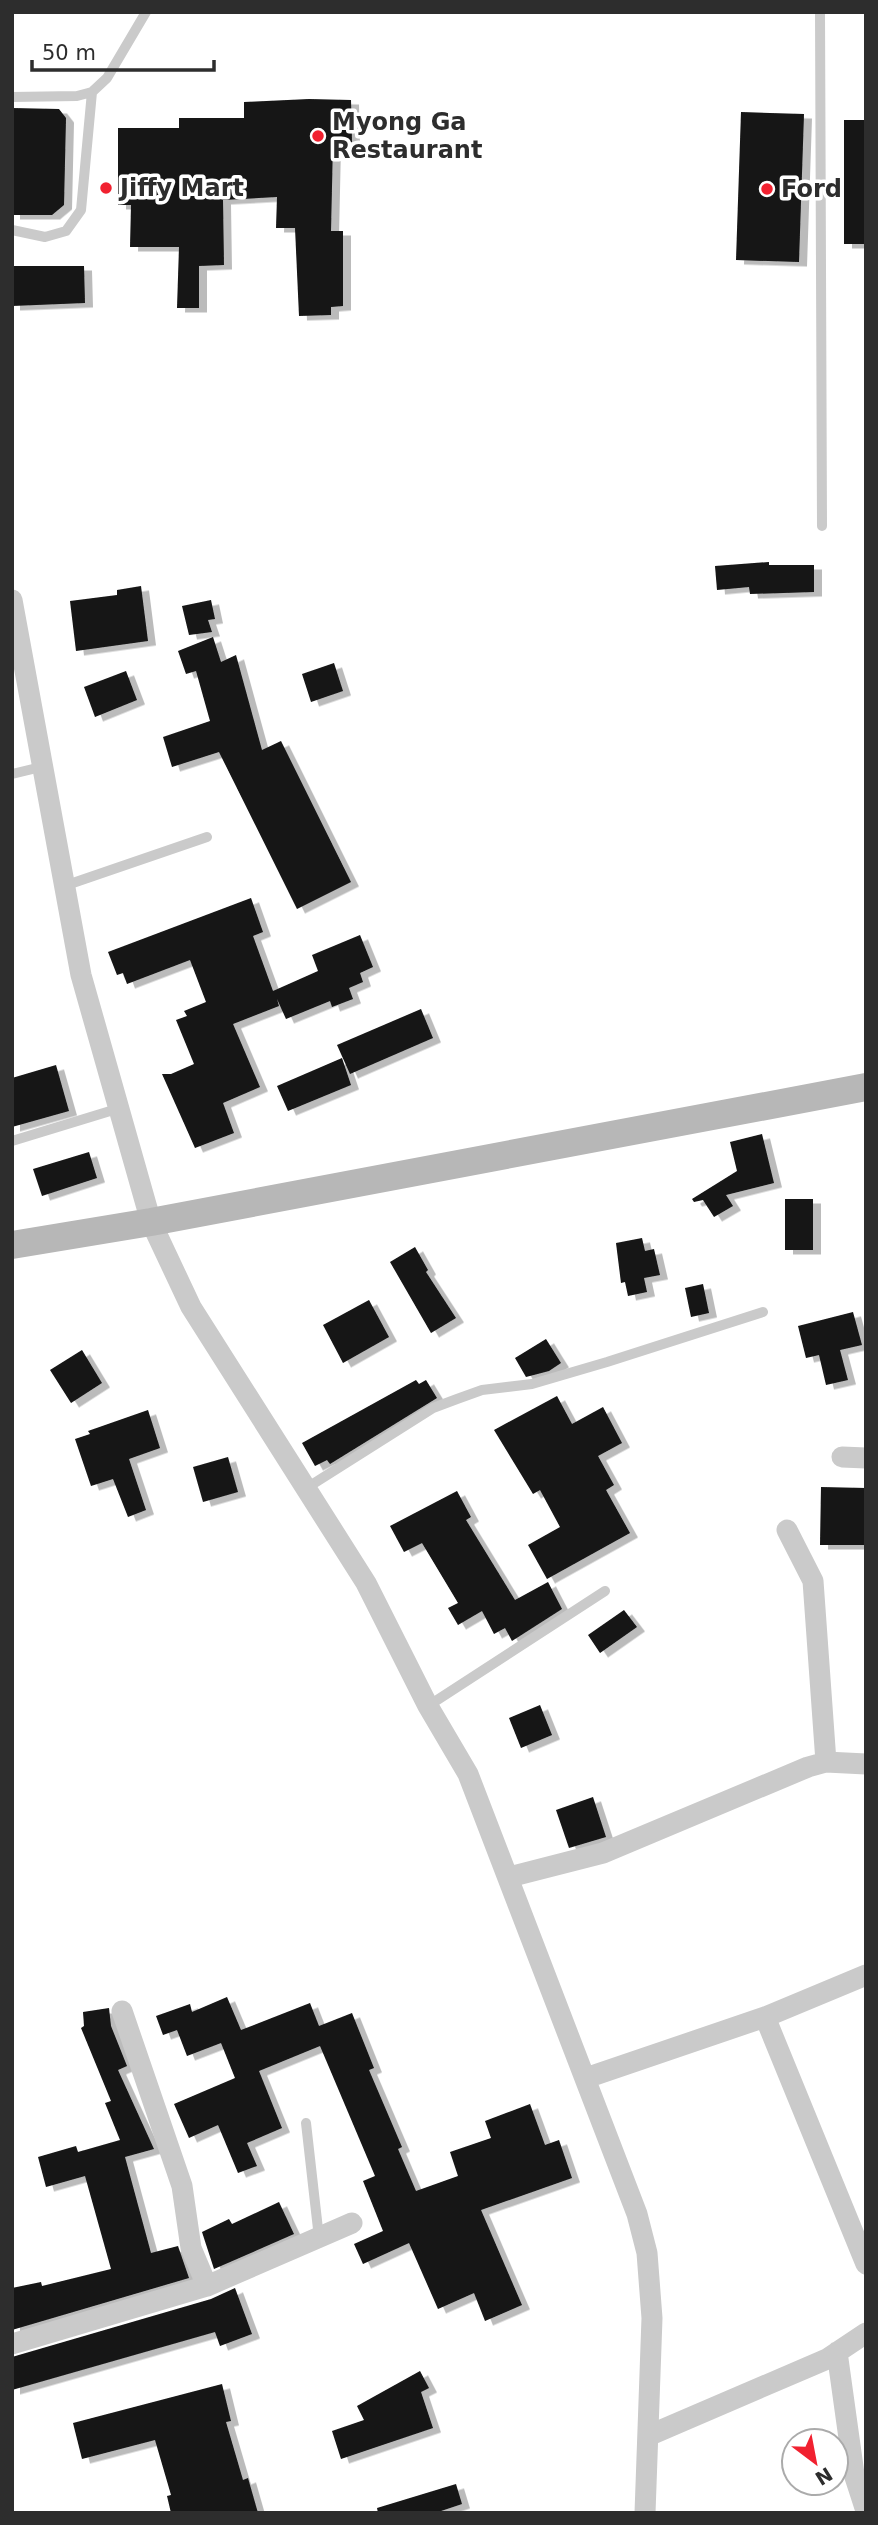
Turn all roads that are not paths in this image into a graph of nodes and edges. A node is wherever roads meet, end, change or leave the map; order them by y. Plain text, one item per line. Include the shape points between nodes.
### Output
1 (146, 12) edge
2 (820, 12) edge
3 (92, 92) junction
4 (12, 97) edge
5 (12, 230) edge
6 (822, 526) dead end
7 (12, 600) edge
8 (41, 767) junction
9 (12, 774) edge
10 (207, 837) dead end
11 (66, 885) junction
12 (866, 1087) edge
13 (120, 1108) junction
14 (12, 1141) edge
15 (151, 1222) junction
16 (12, 1245) edge
17 (763, 1312) dead end
18 (842, 1457) dead end
19 (866, 1458) edge
20 (305, 1489) junction
21 (787, 1530) dead end
22 (605, 1591) dead end
23 (428, 1706) junction
24 (826, 1762) junction
25 (866, 1764) edge
26 (509, 1877) junction
27 (866, 1975) edge
28 (122, 2011) dead end
29 (765, 2017) junction
30 (586, 2078) junction
31 (306, 2123) dead end
32 (352, 2223) dead end
33 (319, 2238) junction
34 (866, 2264) edge
35 (207, 2286) junction
36 (866, 2333) edge
37 (12, 2344) edge
38 (837, 2352) junction
39 (650, 2435) junction
40 (866, 2511) edge
41 (645, 2513) edge

1 - 3 lane via 107,78
2 - 6 lane
3 - 4 lane
3 - 5 lane via 81,210 66,231 45,237
7 - 8 street
8 - 9 lane
8 - 11 street
10 - 11 lane
11 - 13 street via 81,975
12 - 15 street
13 - 14 lane
13 - 15 street
15 - 16 street
15 - 20 street via 191,1307
17 - 20 lane via 532,1384 482,1390 444,1404
18 - 19 street
20 - 23 street via 366,1583
21 - 24 street via 813,1581
22 - 23 lane
23 - 26 street via 468,1774
24 - 25 street
24 - 26 street via 603,1853
26 - 30 street
27 - 29 street
28 - 35 street via 182,2186 191,2248
29 - 30 street
29 - 34 street
30 - 39 street via 647,2253 652,2318
31 - 33 lane
32 - 33 street
33 - 35 street
35 - 37 street
36 - 38 street
38 - 39 street
38 - 40 street via 855,2473
39 - 41 street

